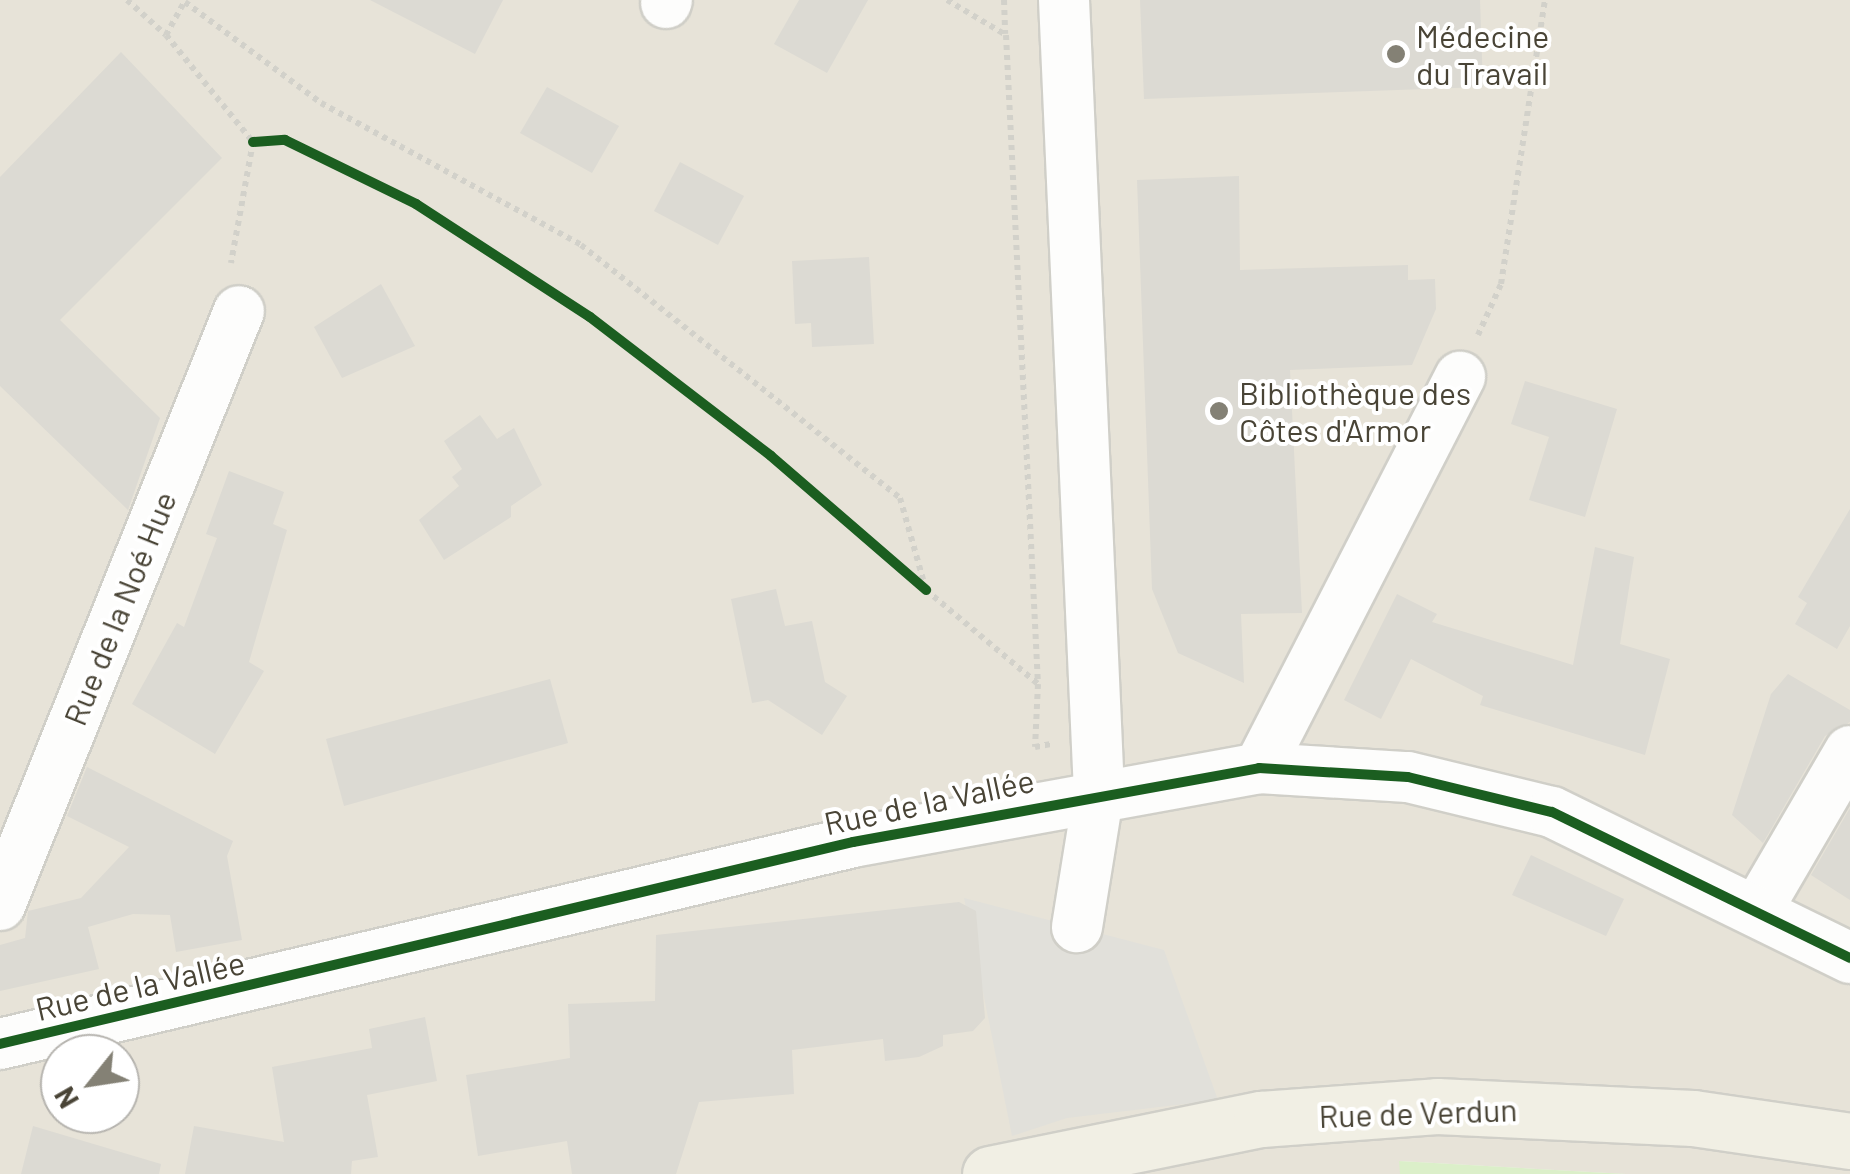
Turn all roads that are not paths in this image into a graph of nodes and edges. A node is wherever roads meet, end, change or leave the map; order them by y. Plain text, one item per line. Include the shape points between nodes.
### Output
1 (1064, 0) edge
2 (239, 311) road end
3 (1460, 377) road end
4 (1850, 752) edge
5 (1259, 768) junction
6 (1100, 791) junction
7 (0, 905) edge
8 (1756, 910) junction
9 (1077, 928) dead end
10 (1850, 958) edge
11 (0, 1044) edge
12 (1850, 1141) edge
13 (990, 1174) edge

1 - 6 street
2 - 7 street, Rue de la Noé Hue
3 - 5 street
4 - 8 street
5 - 6 street, Rue de la Vallée
5 - 8 street, Rue de la Vallée via 1408,777 1552,812
6 - 9 street
6 - 11 street, Rue de la Vallée
8 - 10 street, Rue de la Vallée
12 - 13 main road, Rue de Verdun via 1693,1118 1438,1106 1160,1135

